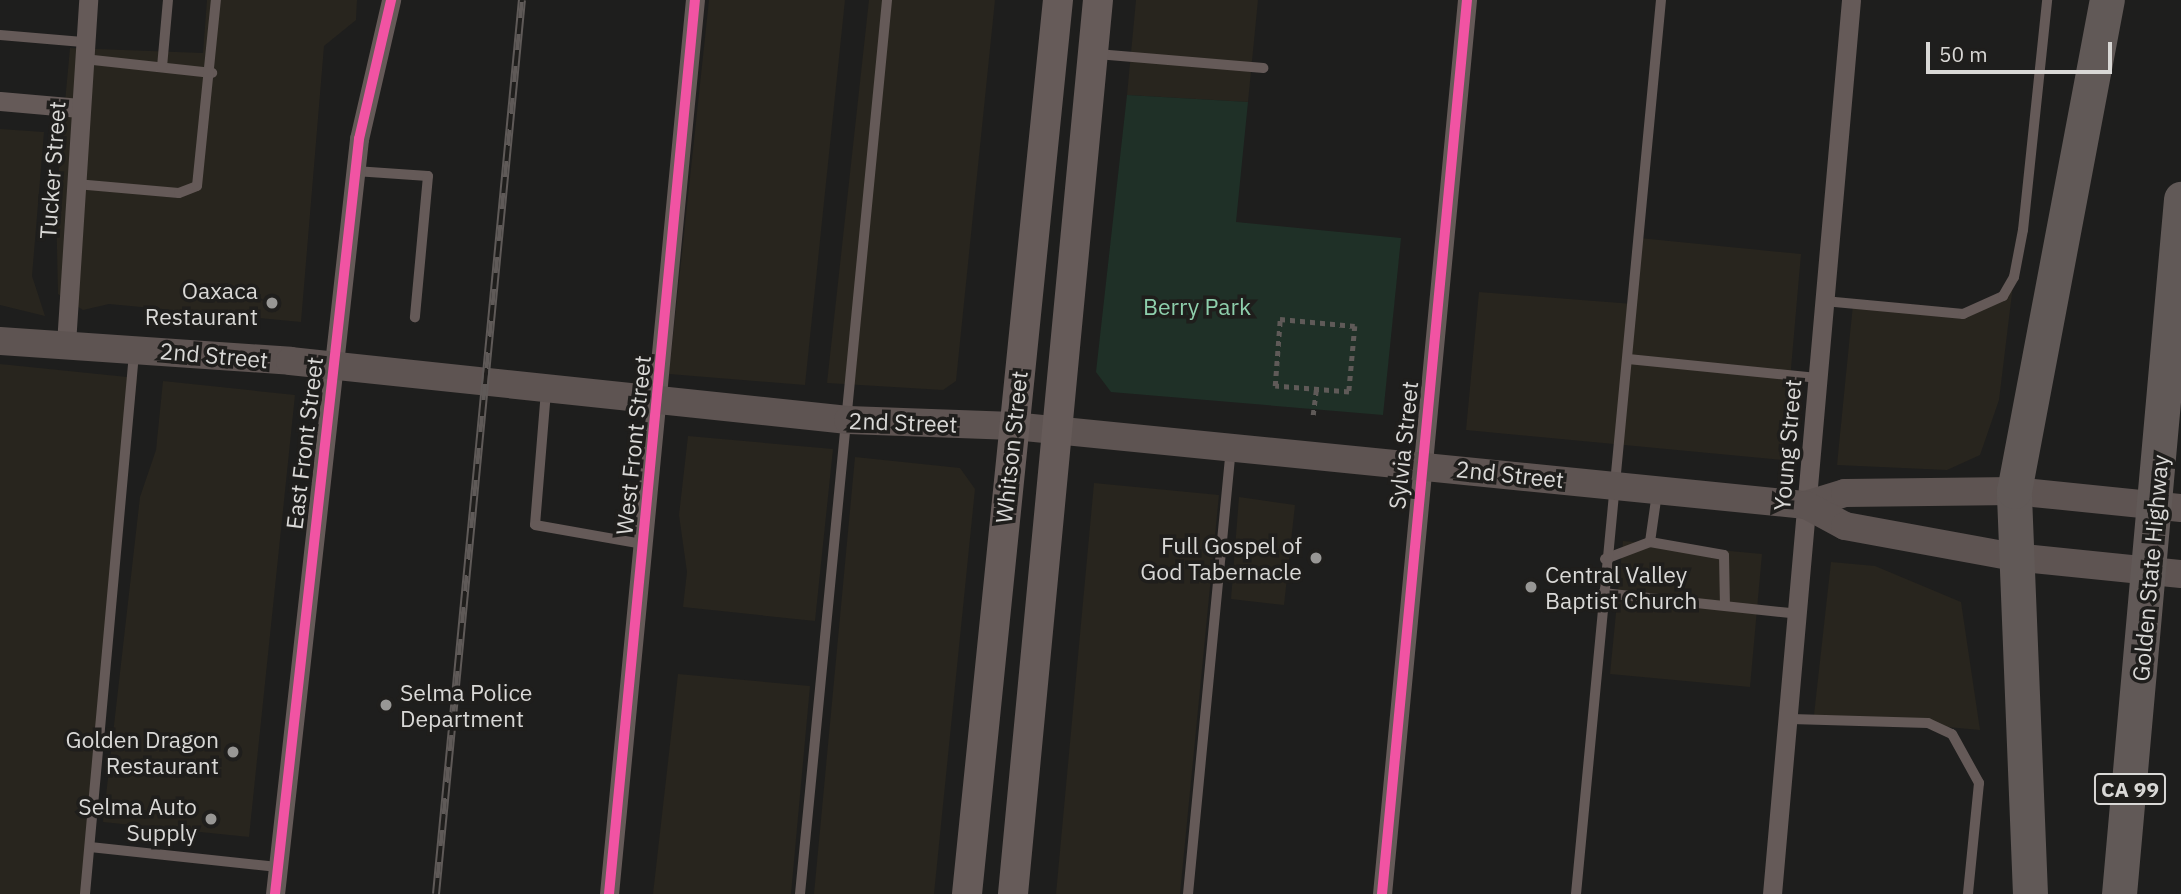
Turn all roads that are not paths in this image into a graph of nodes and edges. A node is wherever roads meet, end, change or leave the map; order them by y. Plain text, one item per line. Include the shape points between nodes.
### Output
1 (88, 0) edge
2 (168, 0) edge
3 (216, 0) edge
4 (391, 0) edge
5 (695, 0) edge
6 (887, 0) edge
7 (1058, 0) edge
8 (1098, 0) edge
9 (1466, 0) edge
10 (1661, 0) edge
11 (1851, 0) edge
12 (2047, 0) edge
13 (2107, 0) edge
14 (0, 35) edge
15 (83, 51) junction
16 (1093, 53) junction
17 (162, 66) junction
18 (1264, 68) dead end
19 (212, 73) junction
20 (0, 101) edge
21 (80, 108) junction
22 (355, 172) junction
23 (76, 184) junction
24 (2181, 199) edge
25 (1824, 301) junction
26 (415, 317) dead end
27 (0, 341) edge
28 (66, 344) junction
29 (135, 349) junction
30 (1628, 359) junction
31 (334, 365) junction
32 (1816, 379) junction
33 (546, 388) junction
34 (660, 399) junction
35 (848, 420) junction
36 (1014, 426) junction
37 (1059, 430) junction
38 (1231, 447) junction
39 (1422, 465) junction
40 (1614, 484) junction
41 (1657, 489) junction
42 (2014, 491) junction
43 (1806, 505) junction
44 (2181, 508) edge
45 (1650, 542) junction
46 (643, 544) junction
47 (2014, 556) junction
48 (1605, 559) junction
49 (2181, 573) edge
50 (1603, 593) junction
51 (1725, 605) junction
52 (1801, 615) junction
53 (1791, 719) junction
54 (90, 847) junction
55 (278, 867) junction
56 (85, 894) edge
57 (275, 894) edge
58 (609, 894) edge
59 (800, 894) edge
60 (967, 894) edge
61 (1013, 894) edge
62 (1188, 894) edge
63 (1382, 894) edge
64 (1576, 894) edge
65 (1772, 894) edge
66 (1968, 894) edge
67 (2029, 894) edge
68 (2119, 894) edge

1 - 15 street, Tucker Street
2 - 17 lane
3 - 19 lane
4 - 22 street, East Front Street
5 - 34 street, West Front Street
6 - 35 lane
7 - 36 main road, Whitson Street
8 - 16 main road, Whitson Street
9 - 39 street, Sylvia Street
10 - 30 lane
11 - 25 street, Young Street
12 - 25 lane via 2023,230 2014,277 2003,296 1963,314
13 - 42 highway
14 - 15 lane
15 - 17 lane
15 - 21 street, Tucker Street
16 - 18 lane
16 - 37 main road, Whitson Street
17 - 19 lane
19 - 23 lane via 202,173 193,190
20 - 21 street
21 - 23 street, Tucker Street
22 - 26 lane via 428,176
22 - 31 street, East Front Street
23 - 28 street, Tucker Street
24 - 68 highway, Golden State Highway / CA 99
25 - 32 street, Young Street
27 - 28 main road, 2nd Street
28 - 29 main road, 2nd Street
29 - 31 main road, 2nd Street
29 - 54 lane
30 - 32 lane
30 - 40 lane
31 - 33 main road, 2nd Street
31 - 55 street, East Front Street
32 - 43 street, Young Street
33 - 34 main road, 2nd Street
33 - 46 lane via 536,525
34 - 35 main road, 2nd Street
34 - 46 street, West Front Street
35 - 36 main road, 2nd Street
35 - 59 lane
36 - 37 main road, 2nd Street
36 - 60 main road, Whitson Street
37 - 38 main road, 2nd Street
37 - 61 main road, Whitson Street
38 - 39 main road, 2nd Street
38 - 62 lane
39 - 40 main road, 2nd Street
39 - 63 street, Sylvia Street
40 - 41 main road, 2nd Street
40 - 48 lane
41 - 43 main road, 2nd Street
41 - 45 lane
42 - 43 main road, 2nd Street via 1845,493
42 - 44 main road, 2nd Street
42 - 47 highway
43 - 47 main road, 2nd Street via 1844,526
43 - 52 street, Young Street
45 - 48 lane
45 - 51 lane via 1724,555
46 - 58 street, West Front Street
47 - 49 main road, 2nd Street
47 - 67 highway
48 - 50 lane
50 - 51 lane
50 - 64 lane
51 - 52 lane
52 - 53 street, Young Street
53 - 65 street, Young Street
53 - 66 lane via 1928,723 1952,734 1979,783
54 - 55 lane
54 - 56 lane
55 - 57 street, East Front Street

